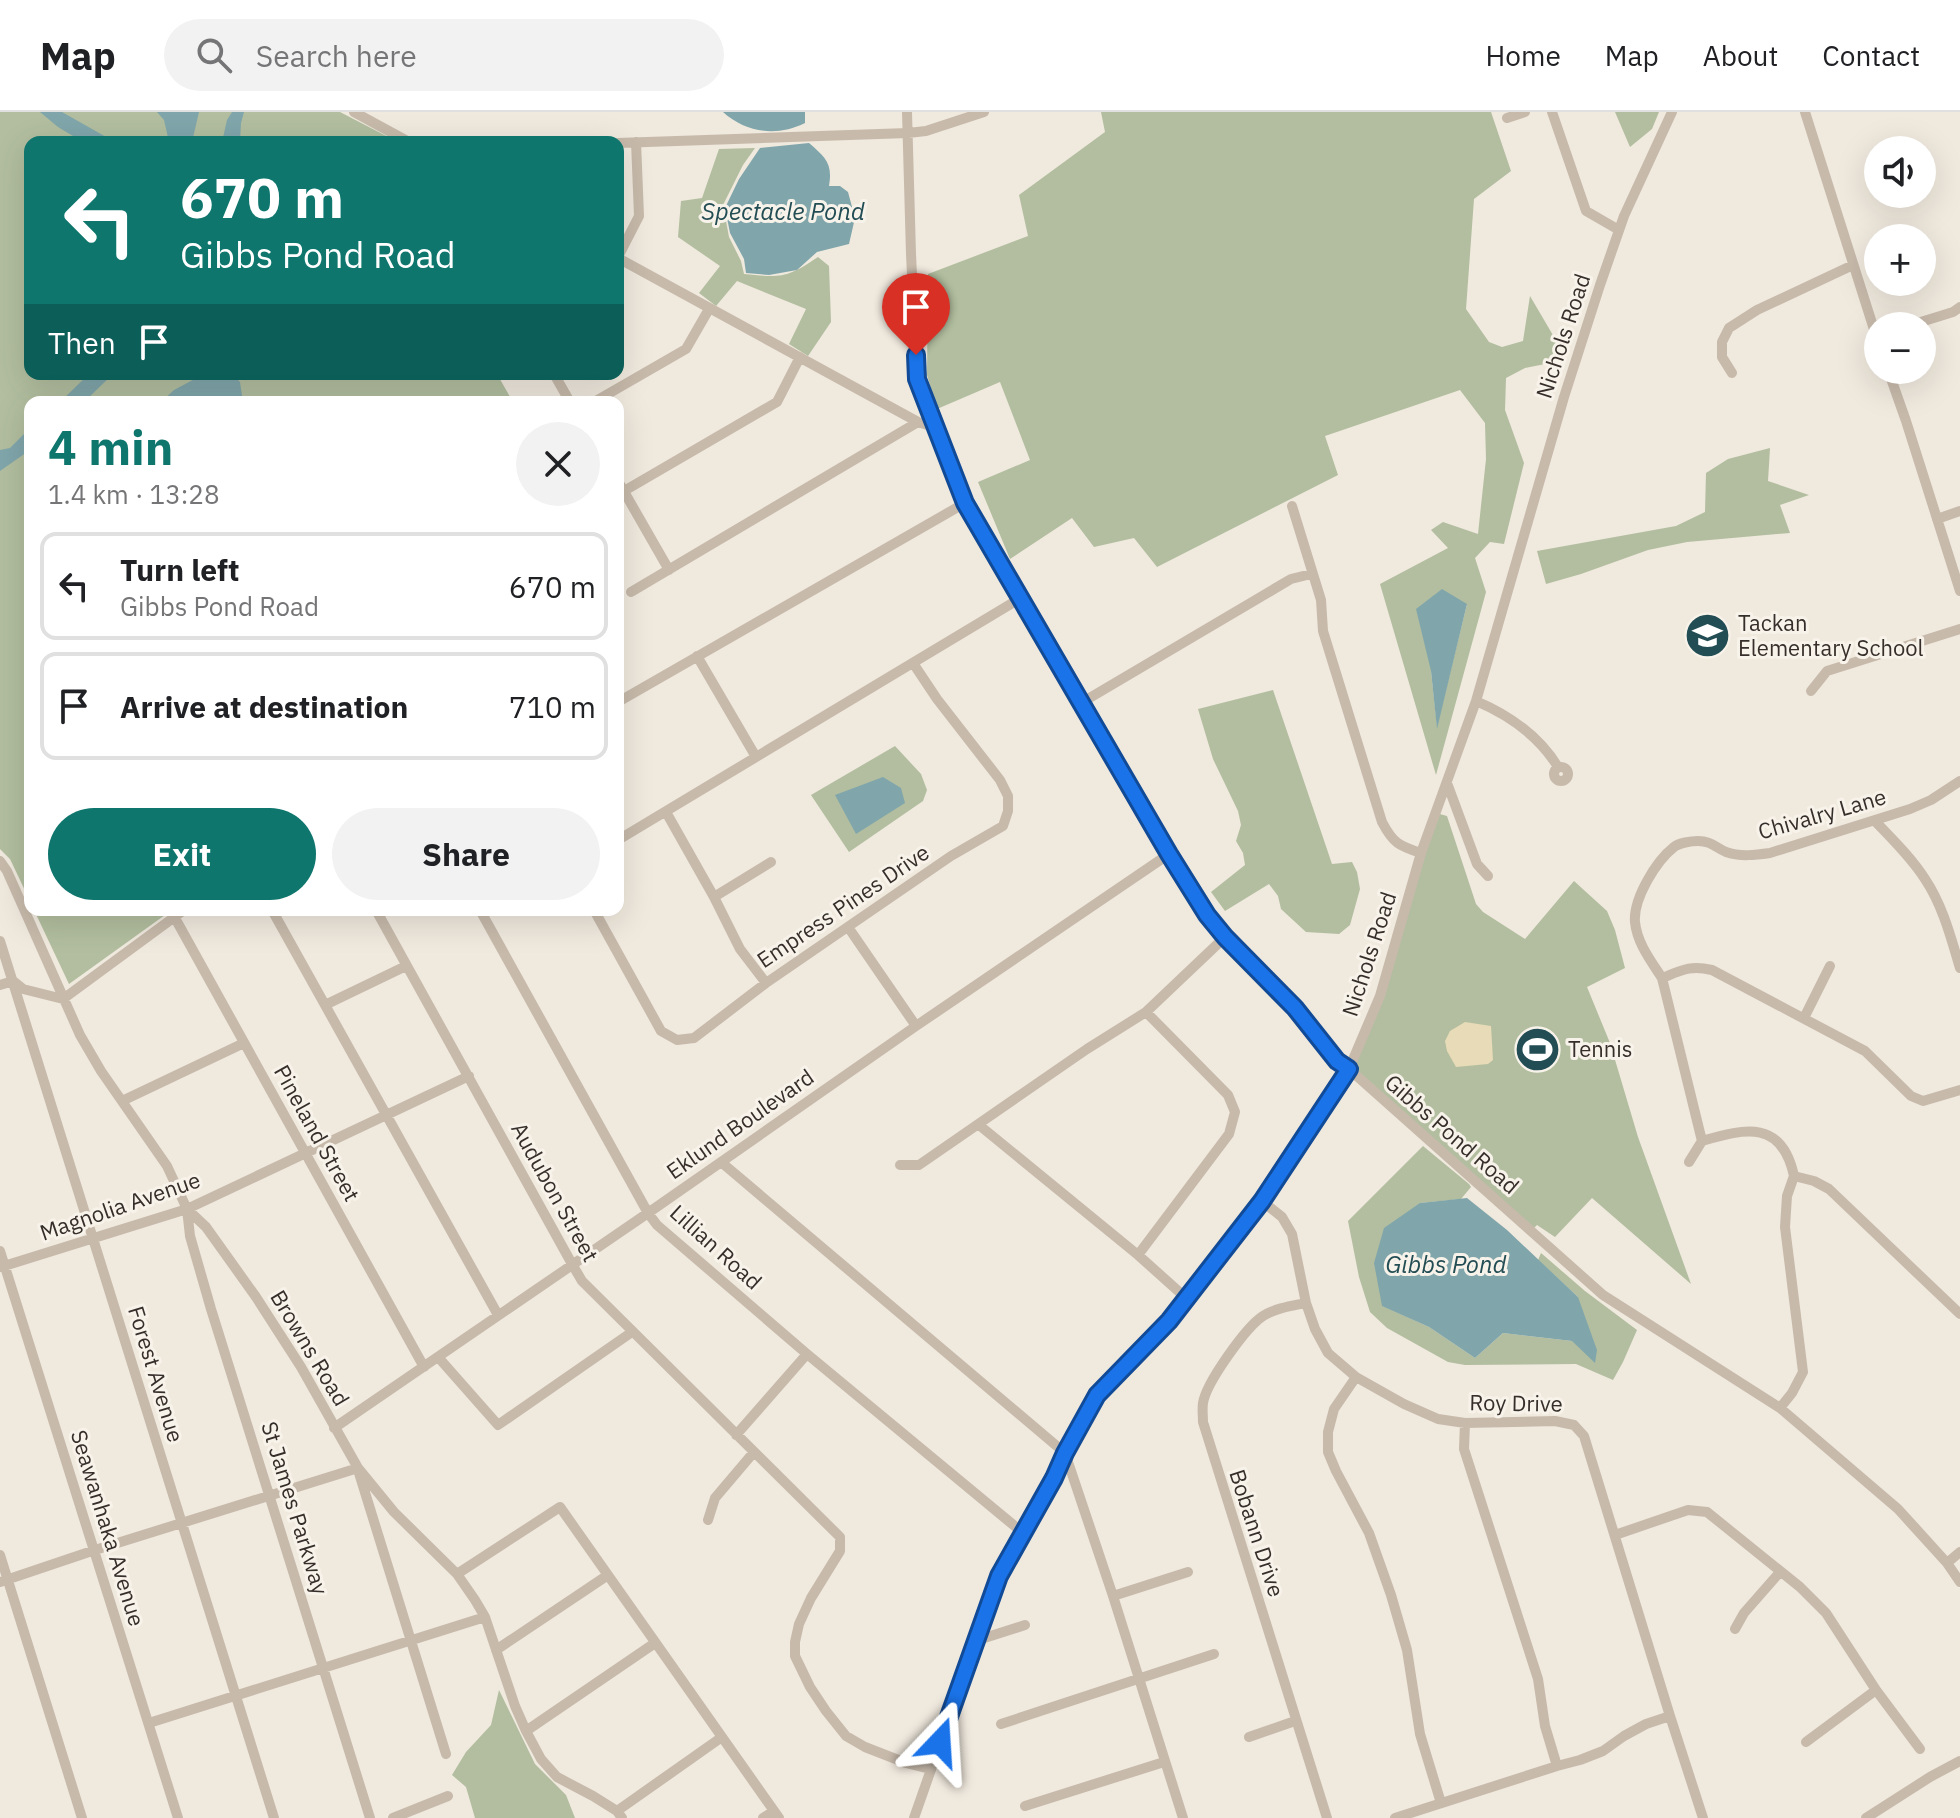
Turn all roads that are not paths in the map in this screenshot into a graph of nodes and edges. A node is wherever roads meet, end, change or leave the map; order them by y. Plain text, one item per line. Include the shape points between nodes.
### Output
1 (354, 112) edge
2 (907, 112) edge
3 (984, 112) edge
4 (1525, 112) edge
5 (1552, 112) edge
6 (1672, 112) edge
7 (1805, 112) edge
8 (1507, 118) dead end
9 (908, 133) junction
10 (398, 136) edge
11 (636, 142) junction
12 (624, 143) edge
13 (1619, 230) junction
14 (624, 245) edge
15 (624, 260) edge
16 (1853, 265) junction
17 (1960, 307) edge
18 (709, 309) junction
19 (1868, 312) edge
20 (1936, 317) edge
21 (800, 357) junction
22 (1732, 373) dead end
23 (1893, 384) edge
24 (604, 396) edge
25 (918, 422) junction
26 (937, 428) junction
27 (624, 484) edge
28 (624, 491) edge
29 (965, 503) junction
30 (1292, 506) dead end
31 (1960, 511) edge
32 (1937, 519) junction
33 (669, 570) junction
34 (1311, 574) junction
35 (1960, 591) edge
36 (631, 592) dead end
37 (1019, 599) junction
38 (1960, 629) edge
39 (697, 656) junction
40 (913, 663) junction
41 (1811, 691) dead end
42 (624, 699) edge
43 (1476, 701) junction
44 (1081, 703) junction
45 (756, 757) junction
46 (1558, 767) dead end
47 (1960, 781) edge
48 (1447, 783) junction
49 (666, 812) junction
50 (1875, 821) junction
51 (624, 836) edge
52 (1421, 853) junction
53 (1169, 854) junction
54 (0, 861) edge
55 (771, 862) dead end
56 (1488, 876) dead end
57 (714, 897) junction
58 (24, 908) edge
59 (28, 916) edge
60 (177, 916) edge
61 (275, 916) edge
62 (379, 916) edge
63 (483, 916) edge
64 (597, 916) edge
65 (175, 918) junction
66 (848, 927) junction
67 (1225, 937) junction
68 (0, 941) edge
69 (406, 966) junction
70 (1830, 966) dead end
71 (1960, 968) edge
72 (1662, 978) junction
73 (13, 981) junction
74 (766, 983) junction
75 (0, 985) edge
76 (63, 999) junction
77 (325, 1005) junction
78 (1146, 1012) junction
79 (1804, 1018) junction
80 (916, 1026) junction
81 (244, 1043) junction
82 (1349, 1069) junction
83 (469, 1076) junction
84 (1960, 1090) edge
85 (122, 1101) junction
86 (386, 1114) junction
87 (979, 1125) junction
88 (1702, 1141) junction
89 (305, 1152) junction
90 (721, 1162) junction
91 (1689, 1162) dead end
92 (900, 1165) dead end
93 (1794, 1176) junction
94 (1262, 1201) junction
95 (187, 1209) junction
96 (648, 1213) junction
97 (93, 1238) junction
98 (0, 1251) edge
99 (1138, 1255) junction
100 (572, 1264) junction
101 (2, 1266) edge
102 (1186, 1298) junction
103 (1306, 1303) junction
104 (1960, 1314) edge
105 (498, 1315) junction
106 (632, 1332) junction
107 (807, 1354) junction
108 (438, 1357) junction
109 (424, 1367) junction
110 (1356, 1377) junction
111 (1780, 1408) junction
112 (1465, 1423) junction
113 (334, 1428) junction
114 (736, 1435) junction
115 (754, 1452) junction
116 (1065, 1453) junction
117 (358, 1468) junction
118 (270, 1496) junction
119 (708, 1520) dead end
120 (182, 1523) junction
121 (1023, 1533) junction
122 (1615, 1535) junction
123 (95, 1550) junction
124 (1960, 1552) edge
125 (0, 1555) edge
126 (1947, 1563) junction
127 (1188, 1572) dead end
128 (1780, 1572) junction
129 (457, 1574) junction
130 (608, 1575) junction
131 (4, 1581) edge
132 (1960, 1582) edge
133 (1113, 1596) junction
134 (485, 1617) junction
135 (1025, 1625) dead end
136 (1735, 1629) dead end
137 (411, 1640) junction
138 (975, 1641) junction
139 (655, 1643) junction
140 (496, 1650) junction
141 (1214, 1654) dead end
142 (324, 1668) junction
143 (1138, 1679) junction
144 (1876, 1690) junction
145 (237, 1696) junction
146 (1670, 1716) junction
147 (1295, 1721) junction
148 (149, 1723) junction
149 (1001, 1724) dead end
150 (526, 1731) junction
151 (722, 1737) junction
152 (1249, 1737) dead end
153 (1806, 1742) dead end
154 (1920, 1749) dead end
155 (446, 1754) dead end
156 (1960, 1761) edge
157 (1164, 1762) junction
158 (1557, 1766) junction
159 (930, 1769) junction
160 (448, 1796) dead end
161 (1441, 1803) junction
162 (1025, 1806) dead end
163 (620, 1814) edge
164 (777, 1814) edge
165 (82, 1818) edge
166 (178, 1818) edge
167 (274, 1818) edge
168 (370, 1818) edge
169 (393, 1818) edge
170 (763, 1818) edge
171 (915, 1818) edge
172 (1183, 1818) edge
173 (1327, 1818) edge
174 (1395, 1818) edge
175 (1703, 1818) edge
176 (1866, 1818) edge

1 - 10 street
2 - 9 street, Gibbs Pond Road
3 - 9 street
4 - 8 street
5 - 13 street via 1586,211
6 - 13 street, Nichols Road
7 - 16 street
9 - 11 street
9 - 26 street, Gibbs Pond Road via 917,379
11 - 12 street
11 - 14 street via 639,216
13 - 43 street, Nichols Road via 1564,397
15 - 18 street
16 - 19 street
16 - 22 street via 1729,328 1722,357
17 - 20 street
18 - 21 street
18 - 24 street via 686,349
21 - 25 street
21 - 27 street via 777,402
23 - 32 street
25 - 26 street
25 - 33 street
26 - 29 street, Gibbs Pond Road
28 - 33 street
29 - 37 street, Gibbs Pond Road
29 - 39 street
30 - 34 street
31 - 32 street
32 - 35 street
33 - 36 street
34 - 44 street via 1291,579
34 - 52 street via 1321,600 1323,631 1382,822 1392,840
37 - 40 street
37 - 44 street, Gibbs Pond Road
38 - 41 street via 1827,671
39 - 42 street
39 - 45 street
40 - 45 street
40 - 66 street, Empress Pines Drive via 1000,780 1008,811 1003,826
43 - 46 street via 1526,730
43 - 48 street, Nichols Road
44 - 53 street, Gibbs Pond Road
45 - 49 street
47 - 50 street, Chivalry Lane via 1931,800
48 - 52 street, Nichols Road
48 - 56 street via 1477,864
49 - 51 street
49 - 57 street
50 - 71 street via 1925,878 1940,905
50 - 72 street, Chivalry Lane via 1770,853 1745,856 1696,841 1676,845 1657,864 1638,898 1635,921 1647,956
52 - 82 street, Nichols Road via 1380,996
53 - 67 street, Gibbs Pond Road
53 - 80 street, Eklund Boulevard
54 - 58 street, Browns Road
55 - 57 street
57 - 74 street via 740,949
59 - 76 street, Browns Road
60 - 65 street
61 - 77 street
62 - 69 street, Audubon Street
63 - 96 street, Lillian Road
64 - 74 street, Empress Pines Drive via 661,1031 677,1040 694,1038
65 - 76 street
65 - 81 street, Pineland Street
66 - 74 street, Empress Pines Drive
66 - 80 street
67 - 78 street
67 - 82 street, Gibbs Pond Road
68 - 73 street, Forest Avenue
69 - 77 street
69 - 83 street, Audubon Street
70 - 79 street
72 - 79 street via 1698,966
72 - 88 street, Chivalry Lane
73 - 75 street
73 - 76 street via 23,989
73 - 97 street, Forest Avenue
76 - 85 street, Browns Road
77 - 86 street
78 - 87 street
78 - 99 street via 1228,1095 1235,1112 1229,1134
79 - 84 street via 1865,1051 1911,1096 1923,1101
80 - 90 street, Eklund Boulevard
81 - 85 street
81 - 89 street, Pineland Street
82 - 94 street, Nichols Road
82 - 111 street, Gibbs Pond Road via 1603,1295
83 - 86 street, Magnolia Avenue
83 - 100 street, Audubon Street
85 - 95 street, Browns Road via 167,1166
86 - 89 street, Magnolia Avenue
86 - 105 street
87 - 92 street via 919,1165
87 - 99 street
88 - 91 street
88 - 93 street via 1731,1133 1767,1135 1786,1149
89 - 95 street, Magnolia Avenue
89 - 109 street, Pineland Street
90 - 96 street, Eklund Boulevard
90 - 116 street
93 - 104 street via 1829,1189
93 - 111 street via 1785,1227 1803,1372
94 - 102 street, Nichols Road
94 - 103 street, Roy Drive via 1282,1217 1292,1234
95 - 97 street, Magnolia Avenue
95 - 113 street, Browns Road via 256,1297
95 - 118 street, St James Parkway via 190,1236
96 - 100 street, Eklund Boulevard
96 - 107 street, Lillian Road
97 - 101 street, Magnolia Avenue
97 - 120 street, Forest Avenue
98 - 101 street, Seawanhaka Avenue
99 - 102 street
100 - 105 street, Eklund Boulevard
100 - 106 street, Audubon Street
101 - 123 street, Seawanhaka Avenue
102 - 116 street, Nichols Road via 1097,1395
103 - 110 street, Roy Drive via 1328,1353
103 - 147 street, Bobann Drive via 1262,1316 1213,1378 1203,1401 1207,1442
105 - 108 street, Eklund Boulevard
106 - 108 street via 498,1425
106 - 114 street, Audubon Street
107 - 114 street
107 - 121 street, Lillian Road
108 - 109 street, Eklund Boulevard
109 - 113 street, Eklund Boulevard
110 - 112 street, Roy Drive via 1438,1419
110 - 161 street via 1334,1409 1328,1452 1369,1533 1391,1595 1407,1650 1420,1734
111 - 126 street, Gibbs Pond Road via 1898,1509
112 - 122 street, Roy Drive via 1574,1425 1584,1436
112 - 158 street via 1464,1449 1538,1679
113 - 117 street, Browns Road
114 - 115 street, Audubon Street
115 - 119 street via 715,1498
115 - 159 street, Audubon Street via 840,1537 840,1551 811,1598 795,1642 795,1656 810,1687 846,1736
116 - 121 street, Nichols Road
116 - 133 street
117 - 118 street
117 - 129 street, Browns Road
117 - 137 street
118 - 120 street
118 - 142 street, St James Parkway
120 - 123 street
120 - 145 street, Forest Avenue
121 - 138 street, Nichols Road via 999,1576
122 - 128 street via 1688,1510 1707,1512
122 - 146 street, Roy Drive
123 - 131 street
123 - 148 street, Seawanhaka Avenue
124 - 126 street
125 - 131 street
126 - 132 street, Gibbs Pond Road
127 - 133 street
128 - 136 street
128 - 144 street via 1826,1613
129 - 130 street via 560,1507
129 - 134 street, Browns Road
130 - 139 street
130 - 140 street
131 - 165 street
133 - 143 street
134 - 137 street
134 - 140 street, Browns Road
135 - 138 street
137 - 142 street
137 - 155 street
138 - 159 street, Nichols Road
139 - 150 street
139 - 151 street
140 - 150 street, Browns Road
141 - 143 street
142 - 145 street
142 - 168 street, St James Parkway
143 - 149 street
143 - 157 street
144 - 153 street
144 - 154 street
145 - 148 street
145 - 167 street, Forest Avenue
146 - 158 street via 1646,1724 1603,1751
146 - 175 street, Roy Drive
147 - 152 street
147 - 173 street, Bobann Drive
148 - 166 street, Seawanhaka Avenue
150 - 163 street, Browns Road via 557,1777
151 - 163 street
151 - 164 street
156 - 176 street
157 - 162 street
157 - 172 street
158 - 161 street
159 - 171 street, Nichols Road
160 - 169 street
161 - 174 street
164 - 170 street

